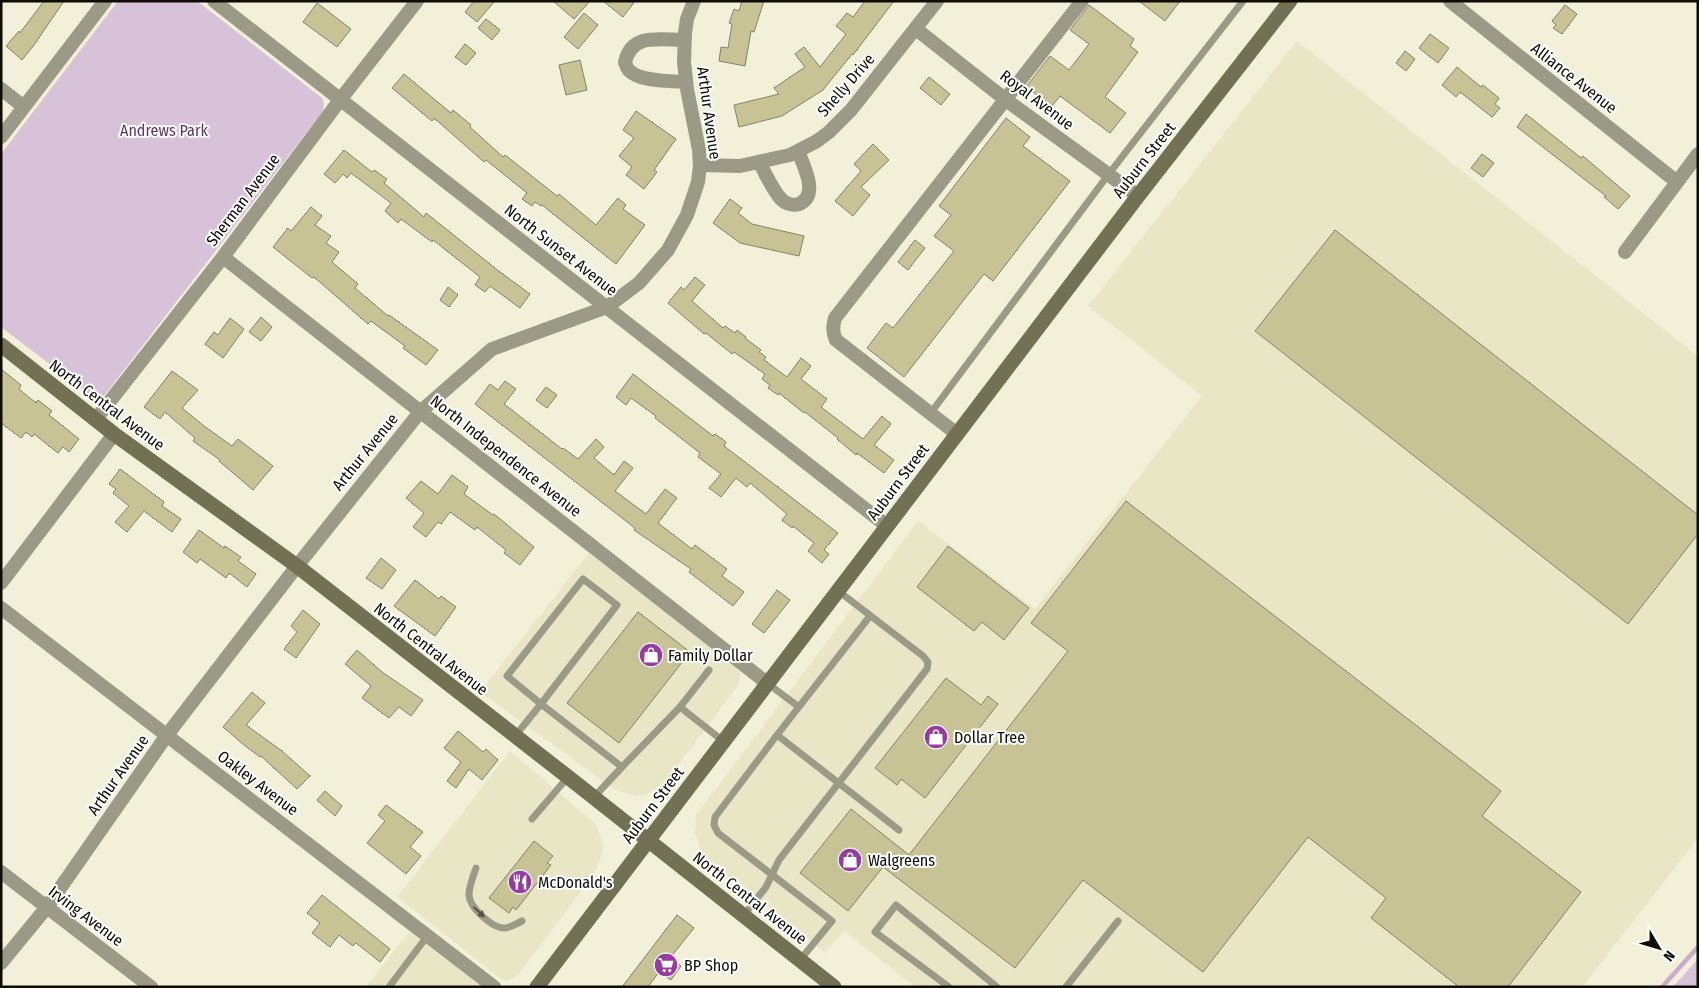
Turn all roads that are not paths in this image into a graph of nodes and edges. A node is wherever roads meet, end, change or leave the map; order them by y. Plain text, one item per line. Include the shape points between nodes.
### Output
1 (105, 1) edge
2 (214, 1) edge
3 (417, 1) edge
4 (694, 1) edge
5 (937, 1) edge
6 (1082, 1) edge
7 (1243, 1) edge
8 (1290, 1) edge
9 (1450, 1) edge
10 (916, 29) junction
11 (684, 40) junction
12 (686, 82) junction
13 (1, 89) edge
14 (340, 100) junction
15 (1006, 100) junction
16 (24, 107) junction
17 (1, 137) edge
18 (798, 151) junction
19 (1698, 154) edge
20 (759, 162) junction
21 (700, 165) junction
22 (1108, 175) junction
23 (1676, 182) junction
24 (1138, 196) junction
25 (1625, 252) dead end
26 (223, 257) junction
27 (607, 307) junction
28 (1, 346) edge
29 (420, 412) junction
30 (930, 414) junction
31 (96, 419) junction
32 (114, 434) junction
33 (957, 434) junction
34 (887, 526) junction
35 (297, 566) junction
36 (1, 582) edge
37 (837, 590) junction
38 (1, 608) edge
39 (870, 616) junction
40 (709, 670) dead end
41 (767, 683) junction
42 (541, 704) junction
43 (680, 707) junction
44 (799, 707) junction
45 (166, 735) junction
46 (776, 735) junction
47 (515, 736) junction
48 (723, 741) junction
49 (622, 767) junction
50 (568, 777) junction
51 (838, 782) junction
52 (594, 798) junction
53 (532, 819) dead end
54 (899, 830) dead end
55 (648, 840) junction
56 (476, 868) dead end
57 (1, 872) edge
58 (772, 874) junction
59 (47, 908) junction
60 (743, 916) junction
61 (522, 921) dead end
62 (1118, 921) dead end
63 (428, 936) junction
64 (800, 961) junction
65 (1, 963) edge
66 (151, 987) edge
67 (388, 987) edge
68 (494, 987) edge
69 (537, 987) edge
70 (834, 987) edge
71 (949, 987) edge
72 (996, 987) edge
73 (1066, 987) edge

1 - 16 street
2 - 14 street, North Sunset Avenue
3 - 14 street, Sherman Avenue
4 - 11 street, Arthur Avenue
5 - 10 street, Shelly Drive
6 - 15 street
7 - 22 lane
8 - 24 main road, Auburn Street
9 - 23 street, Alliance Avenue
10 - 15 street, Royal Avenue
10 - 18 street, Shelly Drive via 841,121 817,141
11 - 12 street, Arthur Avenue
11 - 12 street via 643,40 630,48 625,62 627,69 636,76
12 - 21 street, Arthur Avenue
13 - 16 street
14 - 26 street, Sherman Avenue
14 - 27 street, North Sunset Avenue
15 - 22 street, Royal Avenue
15 - 30 street via 835,318 833,326 833,334 843,347
16 - 17 street
18 - 20 street, Shelly Drive
18 - 20 street via 809,182 806,199 794,205 777,194
19 - 23 street
20 - 21 street, Shelly Drive via 740,166
21 - 27 street, Arthur Avenue via 687,215 668,250 639,283
22 - 24 street, Royal Avenue
22 - 30 lane
23 - 25 street
24 - 33 main road, Auburn Street
26 - 29 street, North Independence Avenue
26 - 31 street, Sherman Avenue
27 - 29 street, Arthur Avenue via 492,349
27 - 34 street, North Sunset Avenue
28 - 31 main road, North Central Avenue
29 - 35 street, Arthur Avenue
29 - 41 street, North Independence Avenue
30 - 33 street
31 - 32 main road, North Central Avenue
32 - 35 main road, North Central Avenue
32 - 36 street
33 - 34 main road, Auburn Street
34 - 37 main road, Auburn Street
35 - 45 street, Arthur Avenue
35 - 47 main road, North Central Avenue
37 - 39 lane
37 - 41 main road, Auburn Street
38 - 45 street, Oakley Avenue
39 - 44 lane
39 - 51 lane via 923,656 928,665
40 - 43 lane
41 - 44 lane
41 - 48 main road, Auburn Street
42 - 42 lane via 617,605 583,579 507,676
42 - 47 lane
42 - 49 lane
43 - 48 lane
43 - 49 lane
44 - 46 lane
45 - 59 street, Arthur Avenue
45 - 63 street, Oakley Avenue
46 - 51 lane
46 - 58 lane via 714,817 718,833
47 - 50 main road, North Central Avenue
48 - 55 main road, Auburn Street
49 - 52 lane
50 - 52 main road, North Central Avenue
50 - 53 lane
51 - 54 lane
51 - 58 lane
52 - 55 main road, North Central Avenue
55 - 60 main road, North Central Avenue
55 - 69 main road, Auburn Street
56 -> 61 lane via 468,896 479,914 503,928
57 - 59 street, Irving Avenue
58 - 60 lane
58 - 64 lane via 832,921
59 - 65 street, Arthur Avenue
59 - 66 street, Irving Avenue
60 - 64 main road, North Central Avenue
62 - 73 lane
63 - 67 lane
63 - 68 street, Oakley Avenue
64 - 70 main road, North Central Avenue
71 - 72 lane via 875,932 896,904

